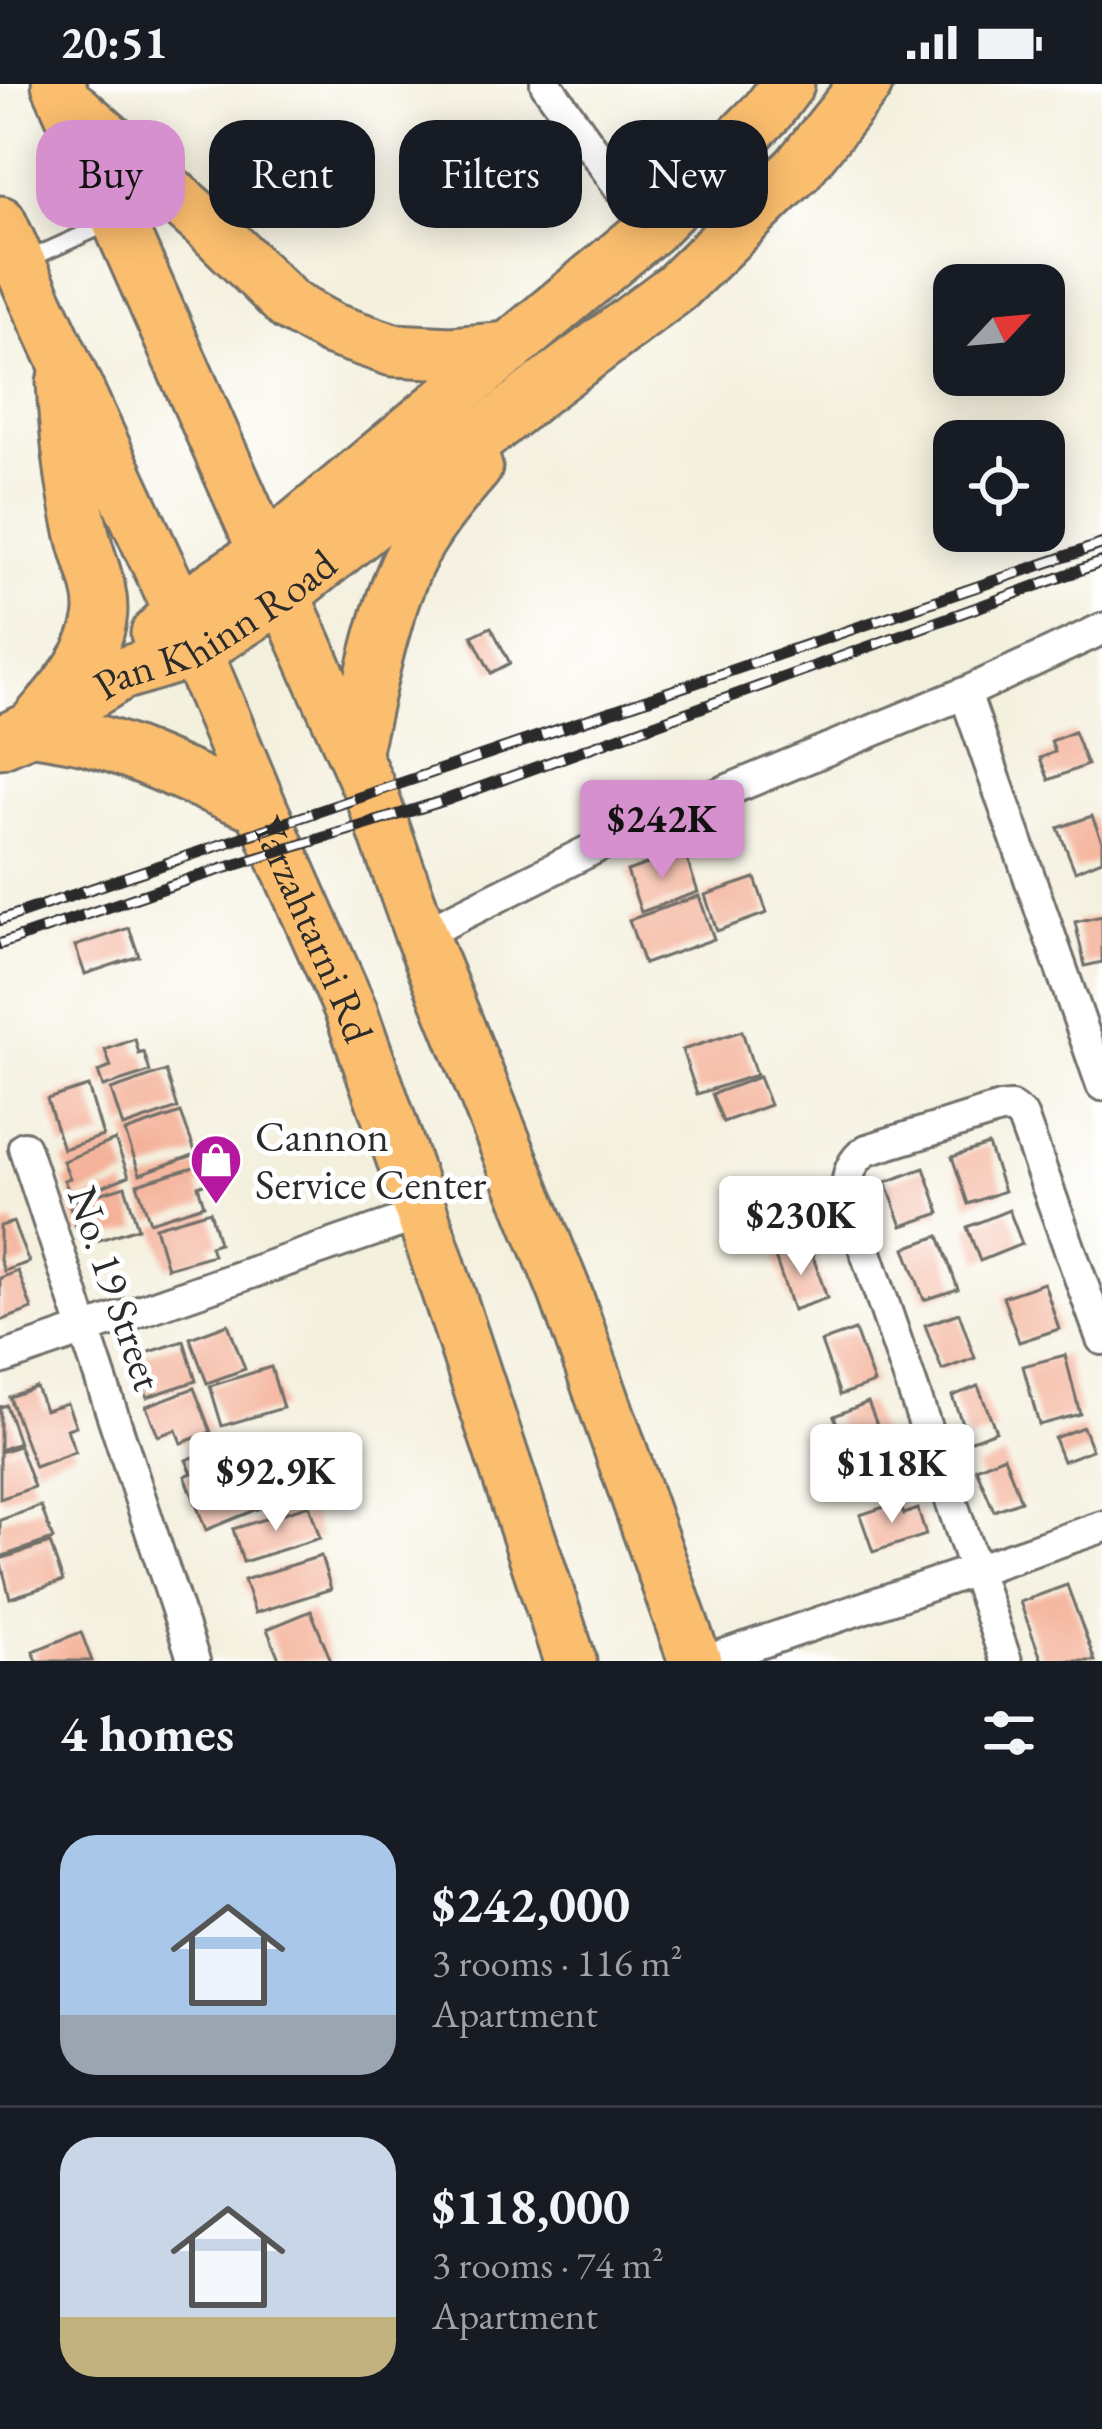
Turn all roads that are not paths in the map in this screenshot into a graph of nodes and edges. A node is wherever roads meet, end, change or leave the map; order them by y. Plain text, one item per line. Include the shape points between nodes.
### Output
1 (546, 84) edge
2 (788, 84) edge
3 (866, 84) edge
4 (62, 93) edge
5 (87, 228) edge
6 (121, 228) edge
7 (650, 230) junction
8 (6, 252) edge
9 (510, 348) junction
10 (61, 356) junction
11 (536, 393) junction
12 (273, 574) junction
13 (1102, 629) edge
14 (187, 630) junction
15 (965, 693) junction
16 (16, 735) edge
17 (354, 754) junction
18 (260, 806) junction
19 (422, 935) junction
20 (1102, 1085) edge
21 (24, 1147) dead end
22 (422, 1214) junction
23 (86, 1329) junction
24 (1102, 1339) edge
25 (0, 1359) edge
26 (1102, 1527) edge
27 (976, 1570) junction
28 (194, 1661) edge
29 (570, 1661) edge
30 (695, 1661) edge
31 (706, 1661) edge
32 (1006, 1661) edge

1 - 7 street
2 - 7 main road, Pan Khinn Road
3 - 11 main road, Pan Khinn Road via 798,169 676,288
4 - 9 main road via 290,306 393,350
5 - 8 lane
6 - 12 main road
7 - 9 main road, Pan Khinn Road
8 - 10 main road, Yarzahtarni Rd
9 - 12 main road, Pan Khinn Road
10 - 14 main road, Yarzahtarni Rd
10 - 16 main road via 67,456 101,618 83,664
11 - 12 main road, Pan Khinn Road
11 - 17 main road via 450,496 407,563
12 - 14 main road, Pan Khinn Road
12 - 17 main road
13 - 15 street
14 - 16 main road, Pan Khinn Road
14 - 18 main road, Yarzahtarni Rd
15 - 19 street via 633,829
15 - 20 street
16 - 18 main road via 91,739
17 - 19 main road
18 - 22 main road, Yarzahtarni Rd via 351,1011
19 - 30 main road via 565,1292
21 - 23 street, No. 19 Street
22 - 23 street
22 - 29 main road, Yarzahtarni Rd
23 - 25 street
23 - 28 street, No. 19 Street
24 - 27 street via 1022,1116 1000,1108 857,1157 846,1194
26 - 27 street
27 - 31 street
27 - 32 street

